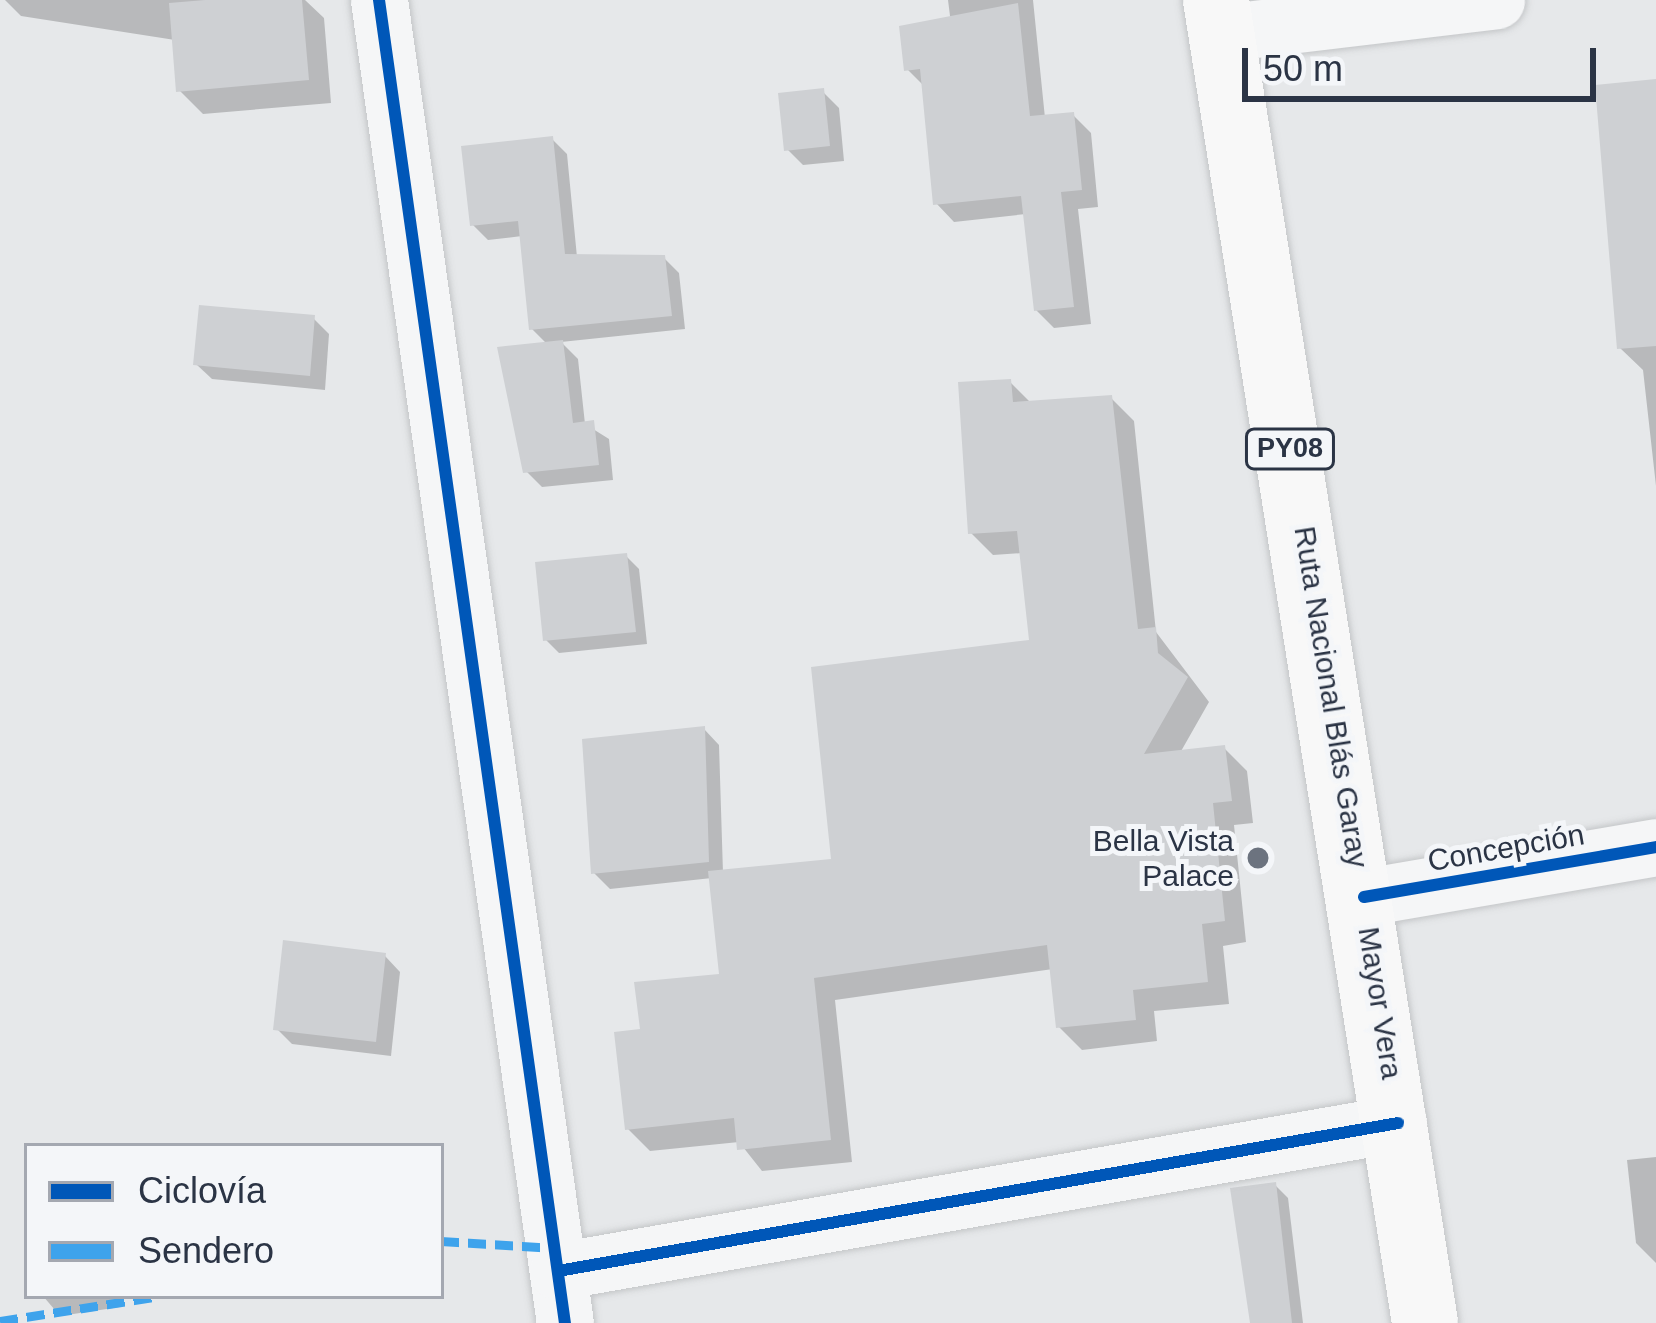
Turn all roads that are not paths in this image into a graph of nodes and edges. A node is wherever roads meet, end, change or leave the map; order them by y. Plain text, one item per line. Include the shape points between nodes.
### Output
1 (379, 0) edge
2 (1496, 0) edge
3 (1219, 17) edge
4 (1656, 847) edge
5 (1364, 897) junction
6 (1398, 1123) junction
7 (561, 1297) edge
8 (1426, 1323) edge

1 - 7 street
2 - 3 street
3 - 5 highway, Ruta Nacional Blás Garay / PY08
4 - 5 street, Concepción
5 - 6 highway, Mayor Vera / PY08
6 - 7 street
6 - 8 highway, Mayor Vera / PY08

